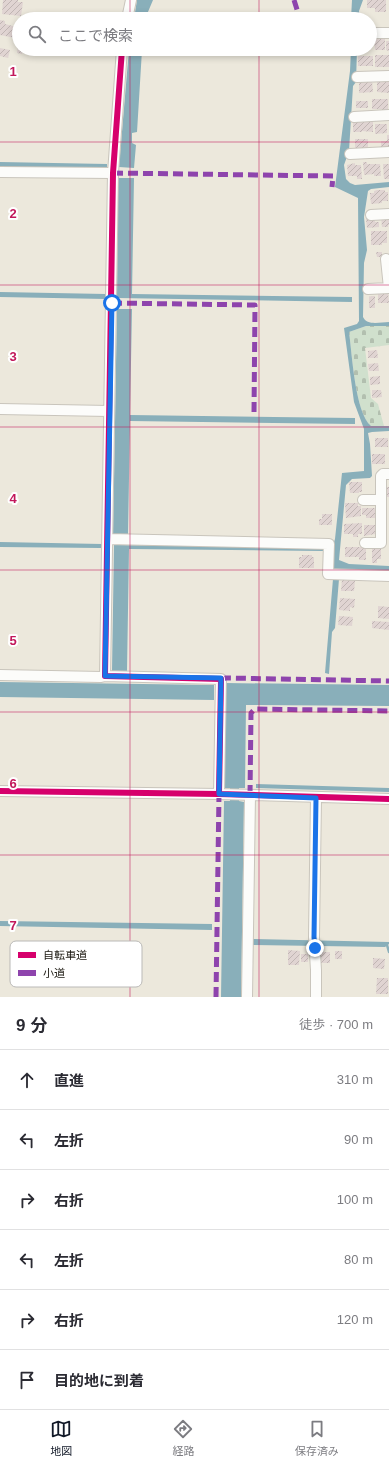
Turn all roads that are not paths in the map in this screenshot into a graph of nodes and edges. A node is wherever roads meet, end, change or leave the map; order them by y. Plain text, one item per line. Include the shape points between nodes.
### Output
1 (131, 0) edge
2 (128, 12) edge
3 (377, 33) edge
4 (389, 33) edge
5 (121, 56) edge
6 (389, 76) edge
7 (357, 77) dead end
8 (389, 115) edge
9 (354, 117) dead end
10 (389, 152) edge
11 (350, 154) dead end
12 (0, 172) edge
13 (113, 173) junction
14 (389, 214) edge
15 (371, 215) dead end
16 (386, 259) dead end
17 (389, 288) edge
18 (368, 289) dead end
19 (0, 409) edge
20 (109, 411) junction
21 (389, 474) edge
22 (364, 500) dead end
23 (381, 500) junction
24 (365, 543) dead end
25 (108, 544) junction
26 (389, 576) edge
27 (0, 676) edge
28 (105, 676) junction
29 (0, 791) edge
30 (224, 795) junction
31 (245, 795) junction
32 (316, 798) junction
33 (389, 799) edge
34 (247, 997) edge
35 (316, 997) edge

1 - 2 street
3 - 4 street
5 - 13 street
6 - 7 street
8 - 9 street
10 - 11 street
12 - 13 street
13 - 20 street
14 - 15 street
16 - 17 street
17 - 18 street
19 - 20 street
20 - 25 street
21 - 23 street via 381,476
22 - 23 street
23 - 24 street via 381,543
25 - 26 street via 329,544 328,574
25 - 28 street
27 - 28 street
28 - 30 street via 221,678
29 - 30 street
30 - 31 street
31 - 32 street
31 - 34 street
32 - 33 street
32 - 35 street

